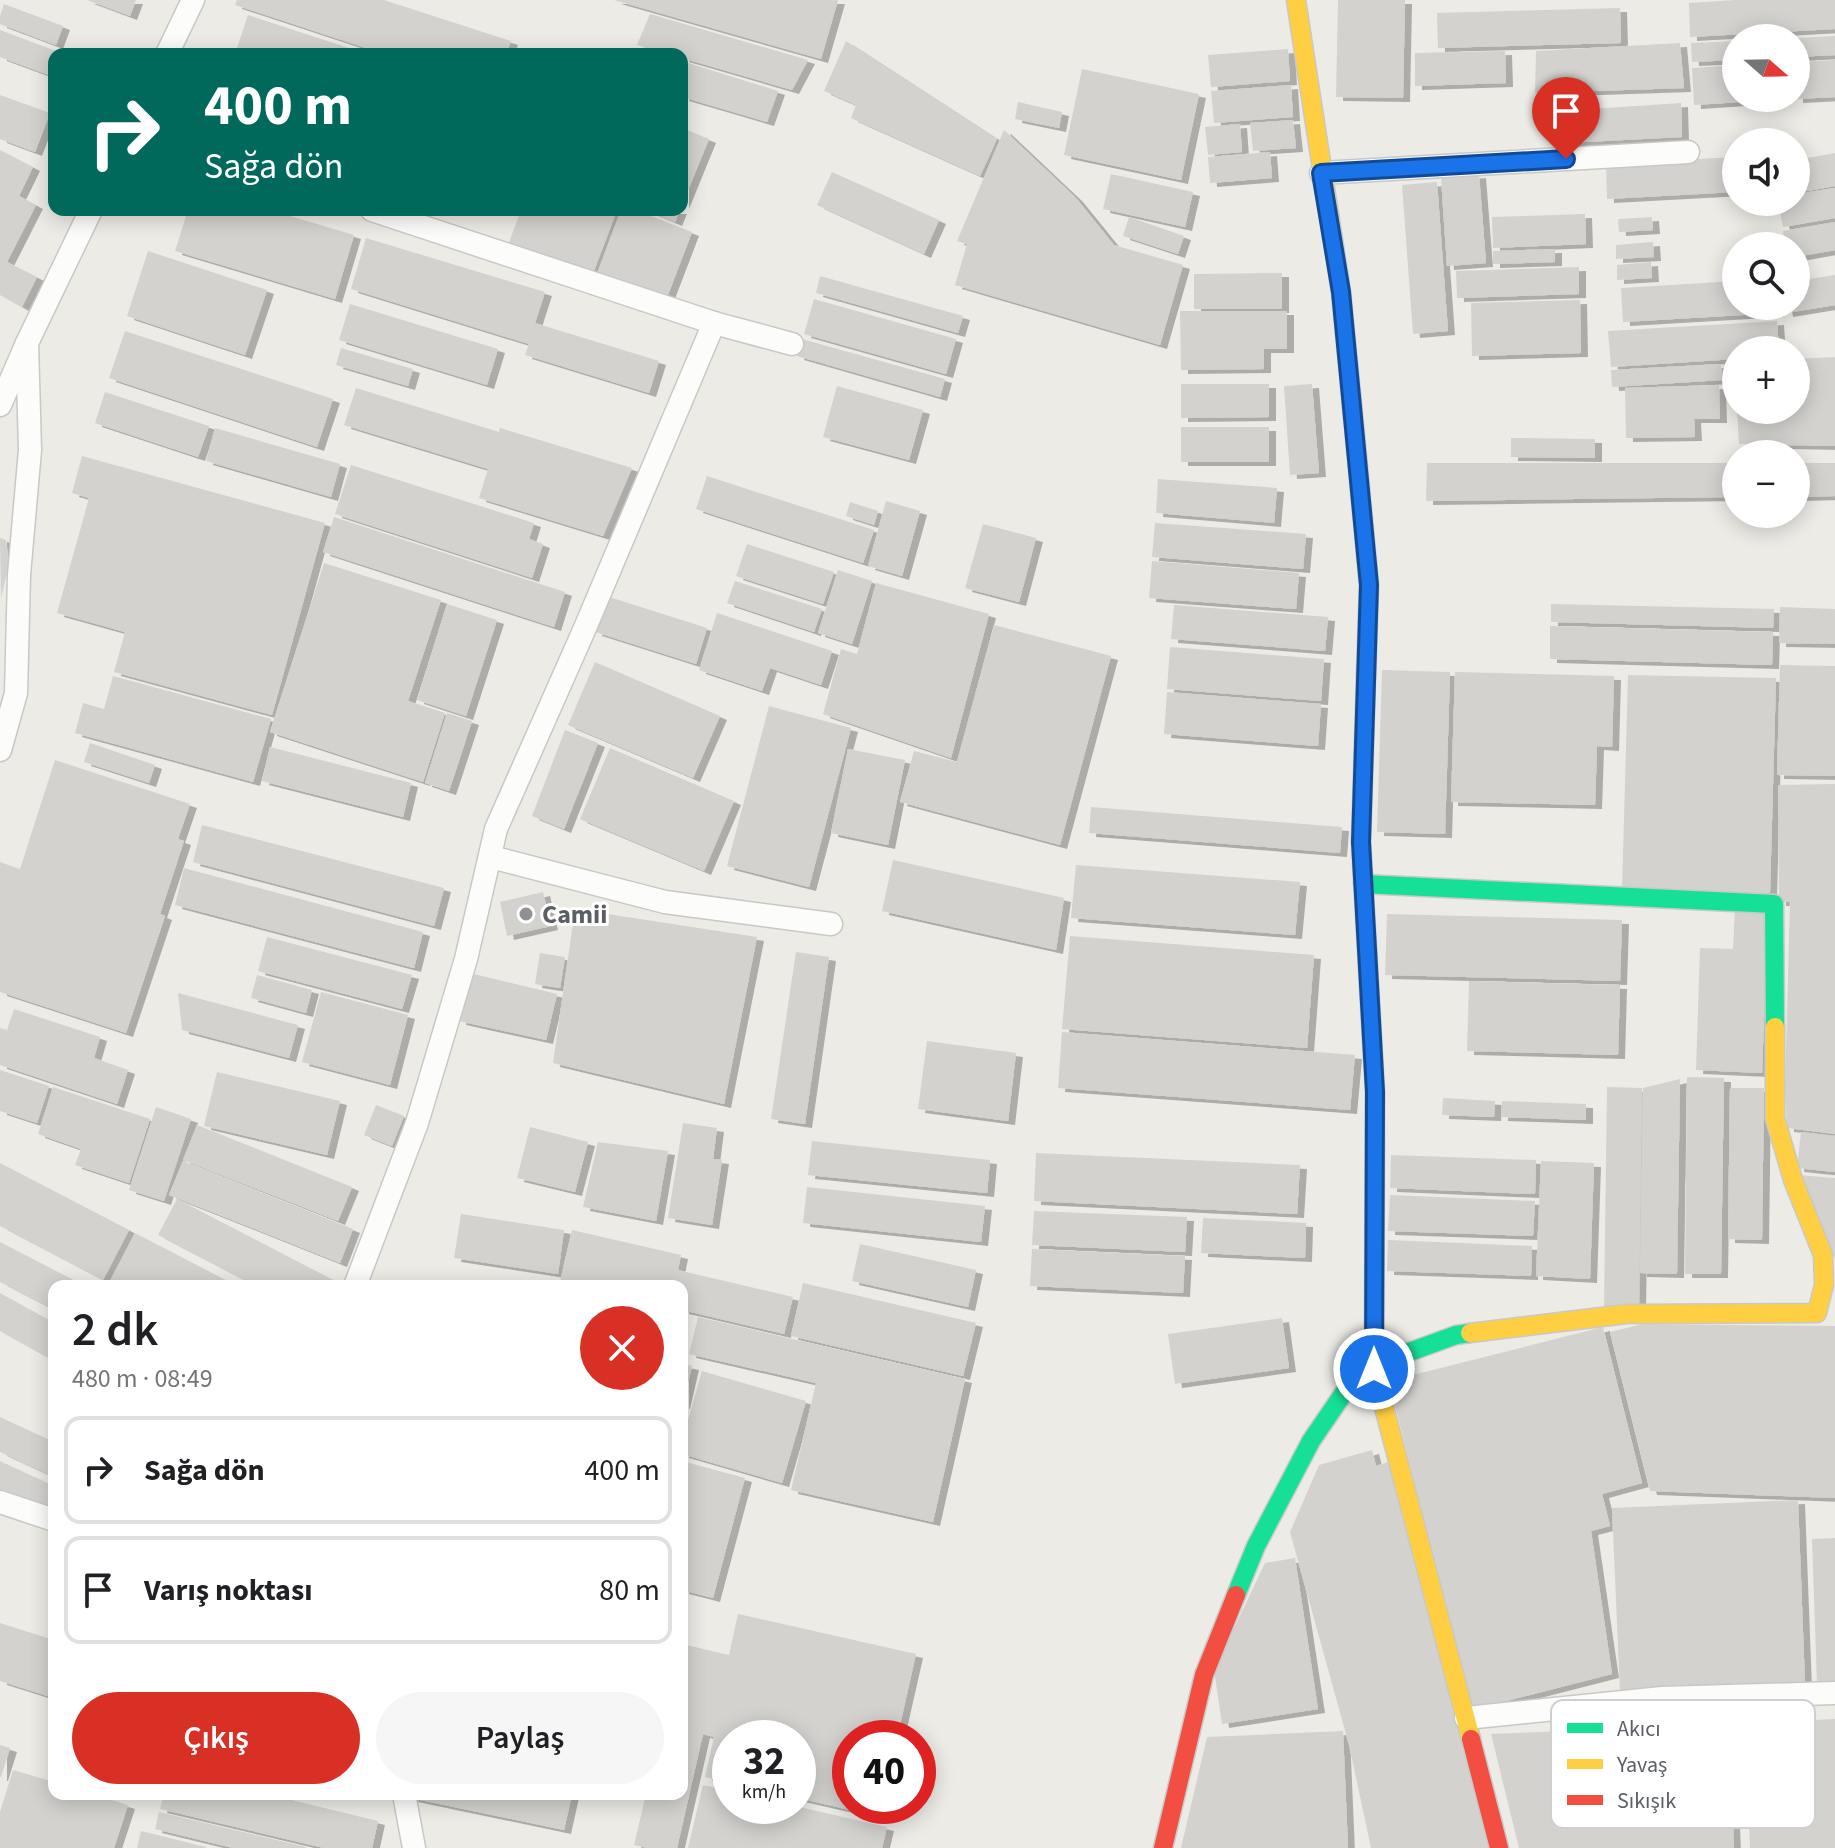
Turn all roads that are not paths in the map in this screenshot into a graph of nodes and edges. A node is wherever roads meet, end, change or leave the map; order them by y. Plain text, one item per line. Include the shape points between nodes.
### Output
1 (193, 0) edge
2 (1296, 0) edge
3 (170, 48) edge
4 (1688, 152) dead end
5 (1321, 173) junction
6 (88, 216) edge
7 (390, 216) edge
8 (714, 323) junction
9 (27, 343) junction
10 (792, 344) dead end
11 (0, 405) edge
12 (0, 750) edge
13 (491, 857) junction
14 (1363, 884) junction
15 (831, 924) dead end
16 (357, 1280) edge
17 (1374, 1369) junction
18 (0, 1502) edge
19 (48, 1518) edge
20 (1835, 1693) edge
21 (1642, 1700) edge
22 (1551, 1709) edge
23 (1466, 1718) junction
24 (405, 1800) edge
25 (414, 1848) edge
26 (1163, 1848) edge
27 (1499, 1848) edge

1 - 3 street
2 - 5 street
4 - 5 street
5 - 14 street via 1341,292 1369,585
6 - 9 street
7 - 8 street
8 - 10 street
8 - 13 street via 496,829
9 - 11 street
9 - 12 street via 30,450 16,693
13 - 15 street via 665,902
13 - 16 street via 417,1123
14 - 17 street via 1375,1092
14 - 17 street via 1774,904 1775,1118 1823,1255 1824,1285 1817,1313 1626,1314 1471,1333
17 - 23 street
17 - 26 street via 1352,1381 1311,1441 1256,1546 1204,1675
18 - 19 street
20 - 21 street
22 - 23 street
23 - 27 street
24 - 25 street

